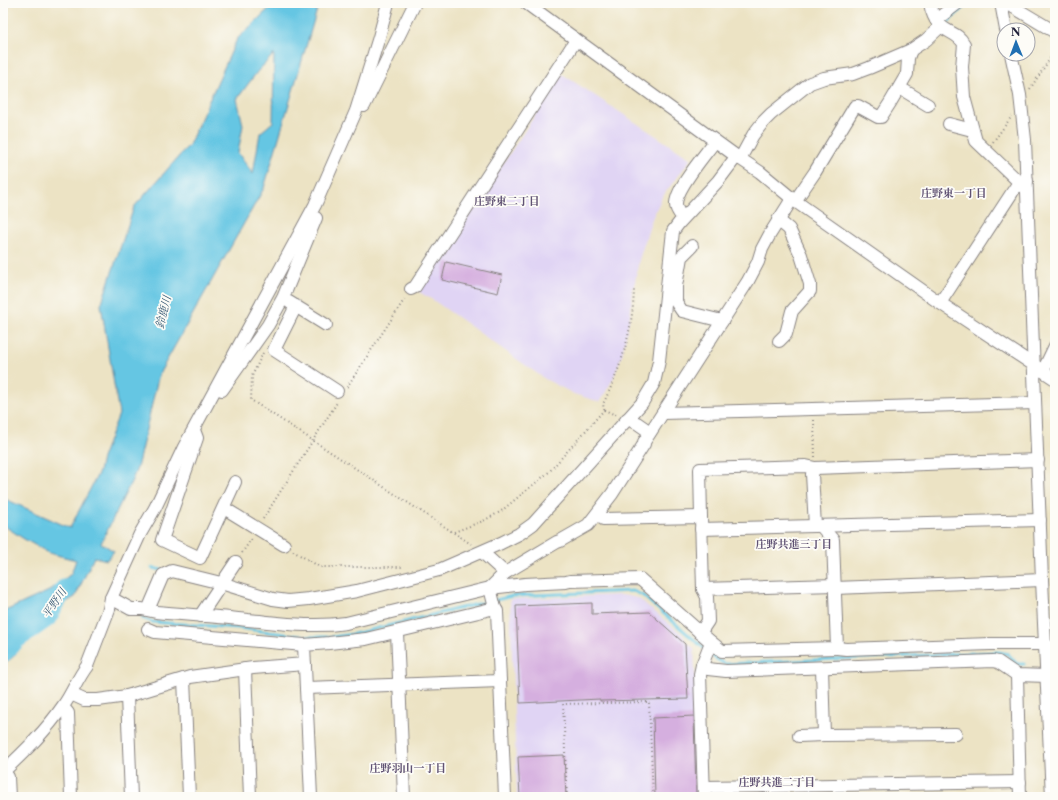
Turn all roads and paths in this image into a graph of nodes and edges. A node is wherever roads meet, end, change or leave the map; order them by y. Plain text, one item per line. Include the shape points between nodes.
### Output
1 (388, 3) edge
2 (415, 3) edge
3 (526, 3) edge
4 (930, 3) edge
5 (958, 3) edge
6 (1001, 4) edge
7 (1004, 22) edge
8 (939, 23) junction
9 (1055, 32) edge
10 (576, 40) junction
11 (911, 50) junction
12 (1055, 51) edge
13 (1014, 62) edge
14 (900, 88) junction
15 (1020, 95) junction
16 (928, 106) dead end
17 (356, 111) junction
18 (1022, 111) junction
19 (949, 124) dead end
20 (972, 130) junction
21 (715, 141) junction
22 (987, 151) junction
23 (736, 156) junction
24 (1023, 181) junction
25 (793, 200) junction
26 (315, 205) junction
27 (680, 214) junction
28 (778, 220) junction
29 (692, 246) dead end
30 (411, 289) joint
31 (634, 289) dead end
32 (283, 298) junction
33 (940, 303) junction
34 (296, 306) junction
35 (722, 321) junction
36 (326, 325) dead end
37 (779, 341) dead end
38 (1055, 346) edge
39 (266, 349) dead end
40 (1038, 367) junction
41 (1055, 379) edge
42 (341, 392) junction
43 (213, 393) junction
44 (1035, 403) junction
45 (814, 409) junction
46 (604, 410) junction
47 (663, 414) junction
48 (622, 417) junction
49 (194, 430) junction
50 (650, 432) junction
51 (312, 440) junction
52 (1038, 460) junction
53 (815, 468) junction
54 (235, 482) dead end
55 (224, 508) junction
56 (603, 519) dead end
57 (1040, 520) junction
58 (701, 523) junction
59 (818, 526) junction
60 (257, 528) junction
61 (454, 532) junction
62 (284, 545) joint
63 (478, 549) junction
64 (236, 562) joint
65 (402, 567) dead end
66 (505, 573) junction
67 (224, 580) junction
68 (1042, 580) junction
69 (835, 587) junction
70 (491, 589) junction
71 (703, 589) junction
72 (111, 598) junction
73 (1049, 598) edge
74 (495, 608) junction
75 (148, 610) junction
76 (200, 616) junction
77 (148, 629) dead end
78 (397, 632) junction
79 (700, 633) junction
80 (711, 642) junction
81 (1046, 644) junction
82 (304, 645) junction
83 (837, 648) junction
84 (863, 657) junction
85 (305, 664) junction
86 (702, 665) junction
87 (822, 668) junction
88 (245, 669) junction
89 (1016, 675) junction
90 (1047, 676) junction
91 (184, 679) junction
92 (500, 681) junction
93 (400, 684) junction
94 (306, 688) junction
95 (71, 694) junction
96 (127, 696) junction
97 (62, 707) junction
98 (956, 734) dead end
99 (824, 735) junction
100 (799, 736) dead end
101 (4, 772) edge
102 (1020, 782) junction
103 (704, 792) edge
104 (9, 797) edge
105 (71, 797) edge
106 (131, 797) edge
107 (189, 797) edge
108 (250, 797) edge
109 (311, 797) edge
110 (404, 797) edge
111 (505, 797) edge
112 (567, 797) edge
113 (653, 797) edge
114 (1020, 797) edge
115 (1052, 797) edge

1 - 17 street
2 - 17 street via 364,106
3 - 10 street
4 - 8 street
5 - 8 street
6 - 7 street
6 - 9 street via 1010,5
8 - 11 street via 926,40
8 - 20 street via 959,36 964,44 964,97
10 - 21 street
10 - 30 street via 415,287
11 - 14 street via 907,74
11 - 23 street via 853,74 824,78 810,83 771,114
12 - 15 path via 1027,94
13 - 15 street
14 - 16 street
14 - 25 street via 881,117 855,106 816,172
15 - 18 street
17 - 26 street
18 - 22 path via 1010,117
18 - 24 street
19 - 20 street
20 - 22 street via 976,141
21 - 23 street
21 - 27 street via 678,194 676,204
22 - 24 street
23 - 25 street
23 - 27 street via 718,181
24 - 33 street
24 - 40 street
25 - 28 street
25 - 33 street
26 - 32 street via 317,215
26 - 43 street
27 - 48 street via 673,231 659,361 654,383 642,403
28 - 35 street via 758,262
28 - 37 street via 789,229 810,284 810,291 792,311 786,334
29 - 35 street via 681,257 676,302 682,310
30 - 42 path
31 - 46 path via 633,312 624,353 615,380 602,404
32 - 34 street
32 - 43 street via 224,390
33 - 40 street
34 - 36 street
34 - 42 street via 274,350
35 - 47 street
38 - 40 street
39 - 51 path via 252,376 251,400
40 - 41 street
40 - 44 street
42 - 51 path
43 - 49 street
44 - 45 street
44 - 52 street
45 - 47 street
45 - 53 path
46 - 48 path
46 - 61 path via 549,472 500,512
47 - 50 street
48 - 50 street
48 - 63 street via 533,524 519,534
49 - 55 street via 197,438 162,540 200,558
49 - 72 street via 140,534
50 - 66 street via 612,494 588,525
51 - 60 path
51 - 61 path
52 - 53 street
52 - 57 street
53 - 58 street via 700,468
53 - 59 street via 812,474
54 - 55 street
55 - 60 street
56 - 58 street
57 - 59 street
57 - 68 street
58 - 59 street
58 - 71 street
59 - 69 street via 833,540
60 - 62 street
60 - 64 path
61 - 63 path
62 - 65 path via 320,567
63 - 66 street
63 - 67 street via 439,570 357,591 310,599 273,599
64 - 67 street
66 - 70 street
67 - 75 street via 172,571 162,575
67 - 76 street
68 - 69 street
68 - 73 street
69 - 71 street
69 - 83 street
70 - 74 street
70 - 76 street via 334,625 301,626
70 - 79 street via 570,581 640,579
71 - 79 street via 707,597 708,622
72 - 75 street via 131,609
72 - 95 street via 86,666
73 - 81 street
74 - 78 street
74 - 92 street
75 - 76 street
77 - 82 street via 155,632
78 - 82 street via 354,641
78 - 93 street
79 - 80 street
80 - 83 street via 722,651
80 - 86 street
81 - 84 street via 990,644
81 - 90 street
82 - 85 street
83 - 84 street
84 - 87 street
84 - 89 street via 993,661
85 - 88 street
85 - 94 street
86 - 87 street via 708,669 726,671
86 - 103 street via 700,674
87 - 99 street
88 - 91 street
88 - 108 street
89 - 90 street
89 - 102 street
90 - 115 street
91 - 96 street
91 - 107 street
92 - 93 street
92 - 111 street
93 - 94 street
93 - 110 street
94 - 109 street
95 - 96 street via 84,700
95 - 97 street
96 - 106 street
97 - 101 street
97 - 105 street via 68,712
98 - 99 street
99 - 100 street
101 - 104 street via 8,777
102 - 103 street
102 - 114 street
112 - 113 path via 563,704 649,702

